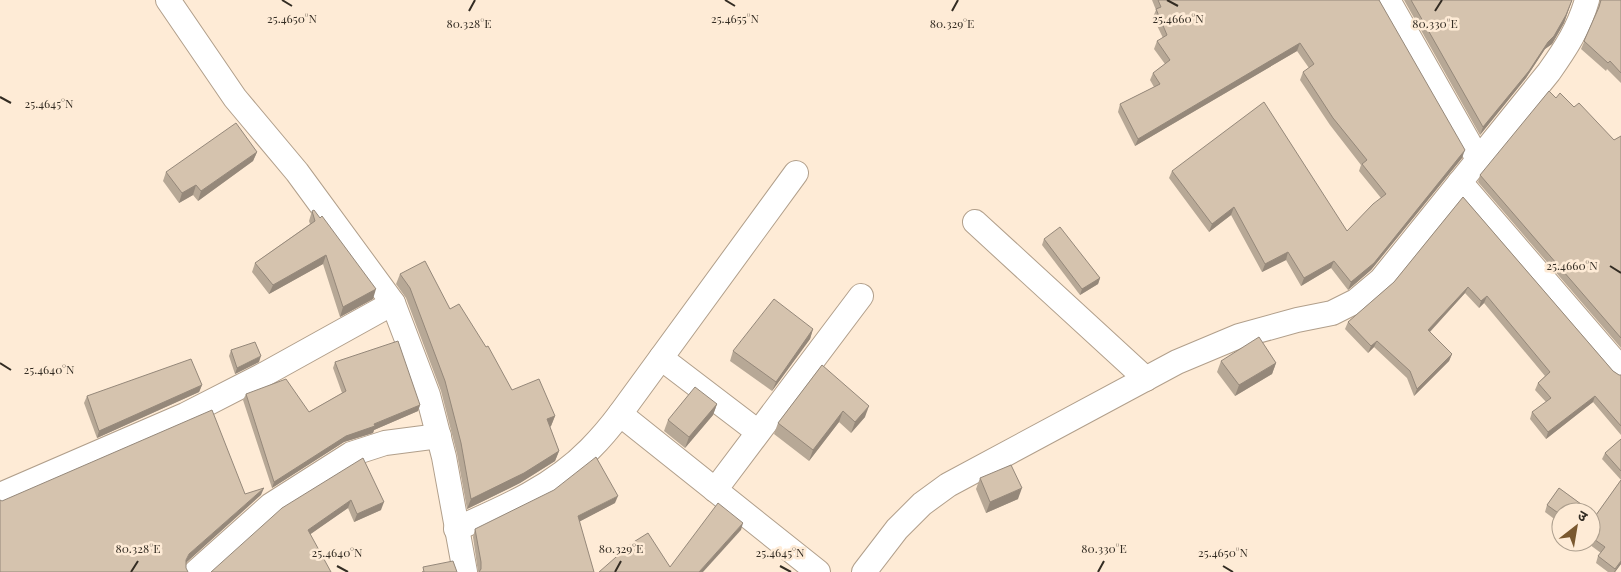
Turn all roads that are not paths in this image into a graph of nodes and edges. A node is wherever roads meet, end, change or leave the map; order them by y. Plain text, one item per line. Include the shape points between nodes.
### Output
1 (168, 0) edge
2 (1388, 0) edge
3 (1587, 0) edge
4 (1478, 159) junction
5 (796, 173) dead end
6 (1460, 182) junction
7 (975, 222) dead end
8 (860, 296) dead end
9 (392, 303) junction
10 (661, 358) junction
11 (1621, 369) edge
12 (1136, 385) junction
13 (620, 414) junction
14 (758, 432) junction
15 (438, 436) junction
16 (715, 490) junction
17 (0, 495) edge
18 (456, 529) junction
19 (196, 572) edge
20 (465, 572) edge
21 (818, 572) edge
22 (864, 572) edge

1 - 9 street via 235,98 296,172
2 - 4 street
3 - 4 street via 1570,43
4 - 6 street
5 - 10 street
6 - 11 street
6 - 12 street via 1381,280 1356,301 1332,313 1239,336 1177,362
7 - 12 street
8 - 14 street
9 - 15 street via 428,395
9 - 17 street via 185,415
10 - 13 street
10 - 14 street
12 - 22 street via 948,485 922,504 897,529
13 - 16 street
13 - 18 street via 590,450 559,475 513,504
14 - 16 street
15 - 18 street
15 - 19 street via 385,442 351,454 271,505
16 - 21 street
18 - 20 street

